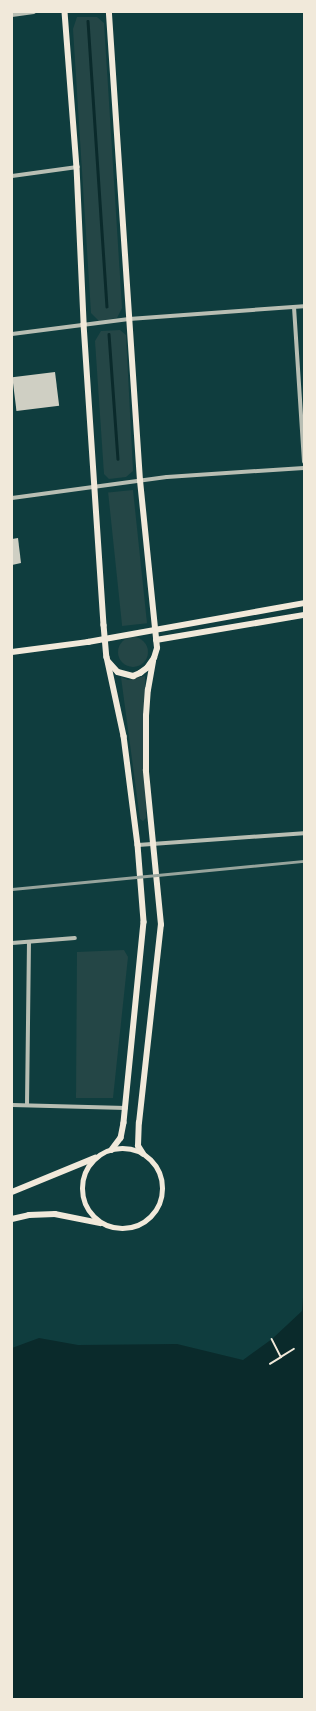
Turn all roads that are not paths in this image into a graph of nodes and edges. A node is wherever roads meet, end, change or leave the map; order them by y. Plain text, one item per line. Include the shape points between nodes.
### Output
1 (34, 12) edge
2 (65, 12) edge
3 (109, 12) edge
4 (12, 15) edge
5 (77, 167) junction
6 (12, 176) edge
7 (304, 306) edge
8 (294, 307) junction
9 (129, 319) junction
10 (84, 324) junction
11 (12, 334) edge
12 (304, 452) edge
13 (304, 462) edge
14 (304, 468) edge
15 (140, 481) junction
16 (96, 487) junction
17 (12, 498) edge
18 (304, 604) edge
19 (304, 615) edge
20 (154, 630) junction
21 (106, 637) junction
22 (156, 640) junction
23 (12, 652) edge
24 (154, 659) junction
25 (108, 661) junction
26 (304, 833) edge
27 (152, 842) junction
28 (138, 845) junction
29 (75, 938) dead end
30 (12, 943) edge
31 (29, 943) junction
32 (12, 1105) edge
33 (27, 1105) junction
34 (126, 1108) junction
35 (112, 1150) junction
36 (143, 1154) junction
37 (99, 1156) junction
38 (12, 1192) edge
39 (12, 1219) edge
40 (101, 1223) junction

1 - 4 street
2 - 5 main road
3 - 9 main road
5 - 6 street
5 - 10 main road
7 - 8 street
8 - 9 street
8 - 12 street
9 - 10 street
9 - 15 main road
10 - 11 street
10 - 16 main road
12 - 13 street
14 - 15 street
15 - 16 street
15 - 20 main road
16 - 17 street
16 - 21 main road
18 - 20 main road
19 - 22 main road
20 - 21 main road
20 - 22 main road
21 - 23 main road via 88,642
21 - 25 main road
22 - 24 main road
24 - 25 main road via 147,668 133,676 118,672
24 - 27 main road via 146,716 146,771
25 - 28 main road via 124,736
26 - 27 street
27 - 28 street
27 - 36 main road via 161,925 139,1123 138,1146
28 - 34 main road via 142,876 143,941
29 - 31 street
30 - 31 street
31 - 33 street
32 - 33 street
33 - 34 street
34 - 35 main road via 121,1138
35 - 36 main road via 124,1148
35 - 37 main road
36 - 40 main road via 154,1164 161,1180 161,1200 156,1212 136,1227 112,1228
37 - 38 main road
37 - 40 main road via 85,1174 83,1195 90,1212
39 - 40 main road via 29,1215 55,1214

